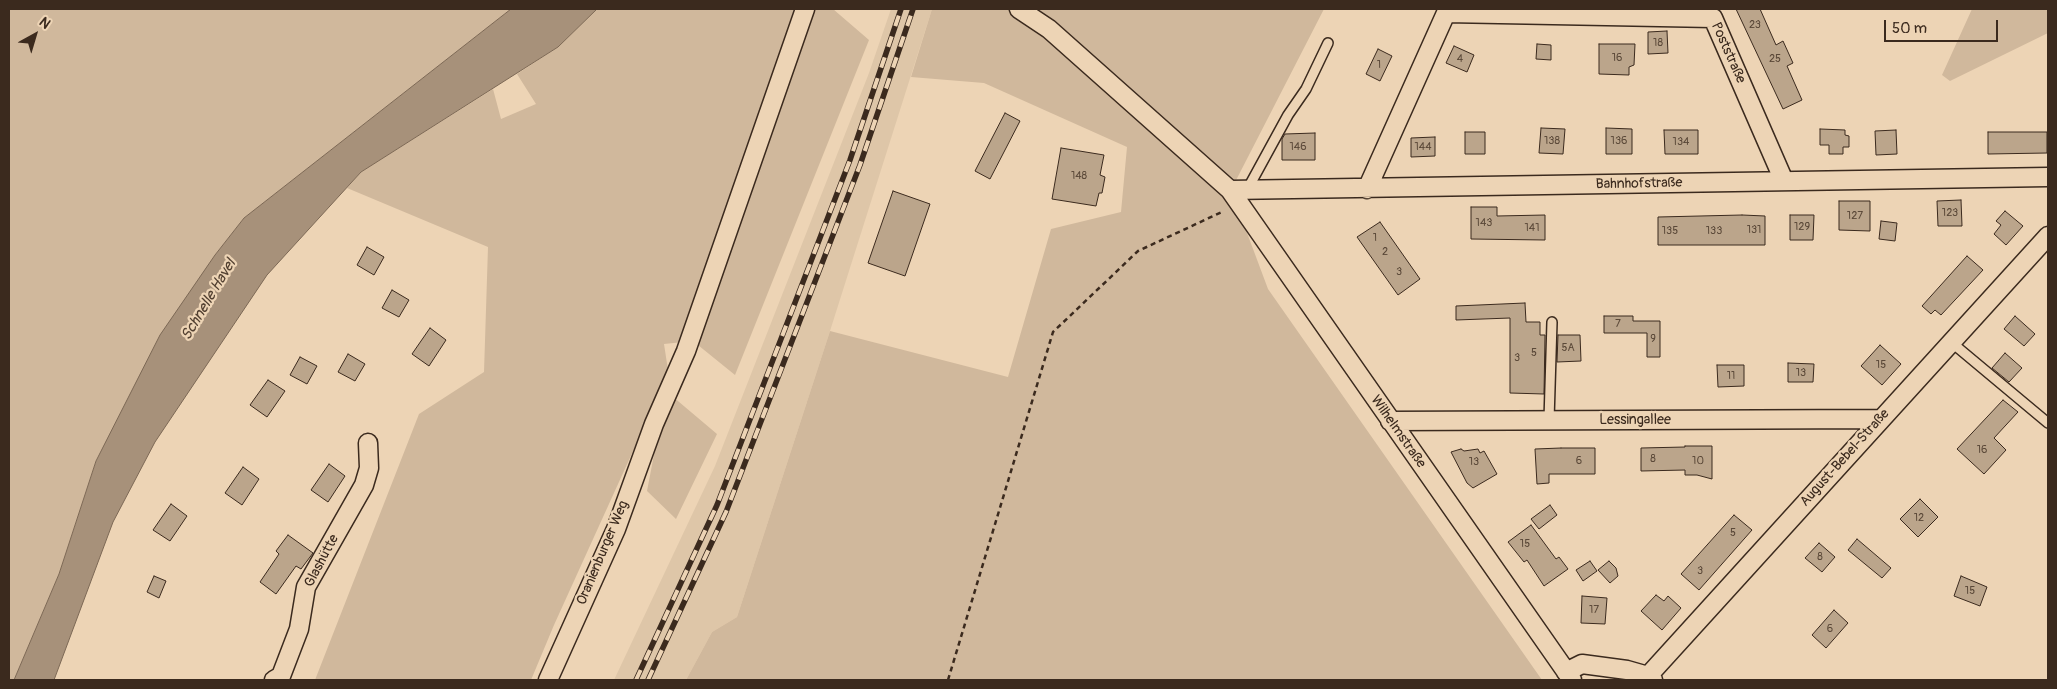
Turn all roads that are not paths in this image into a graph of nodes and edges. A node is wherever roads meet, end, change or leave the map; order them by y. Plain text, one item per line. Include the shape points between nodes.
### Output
1 (806, 9) edge
2 (1019, 9) edge
3 (1328, 43) dead end
4 (2048, 177) edge
5 (1784, 181) junction
6 (1366, 189) junction
7 (1239, 194) junction
8 (2048, 236) edge
9 (1552, 322) dead end
10 (1951, 342) junction
11 (1880, 419) junction
12 (1549, 420) junction
13 (1390, 421) junction
14 (2048, 423) edge
15 (368, 443) dead end
16 (1569, 676) edge
17 (1651, 678) edge
18 (274, 680) edge
19 (548, 680) edge

1 - 19 street, Oranienburger Weg via 686,351 654,424 616,529
2 - 7 street, Wilhelmstraße via 1049,29
3 - 7 lane via 1306,89
4 - 5 street, Bahnhofstraße
5 - 6 street, Bahnhofstraße
5 - 6 street, Poststraße via 1713,18 1446,13
6 - 7 street, Bahnhofstraße
7 - 13 street, Wilhelmstraße
8 - 10 street, August-Bebel-Straße
9 - 12 lane
10 - 11 street, August-Bebel-Straße
10 - 14 lane
11 - 12 street, Lessingallee
11 - 17 street, August-Bebel-Straße
12 - 13 street, Lessingallee
13 - 16 street, Wilhelmstraße
15 - 18 street, Glashütte via 364,485 306,587 299,629 281,676
16 - 17 street, Wilhelmstraße via 1582,664 1627,670

